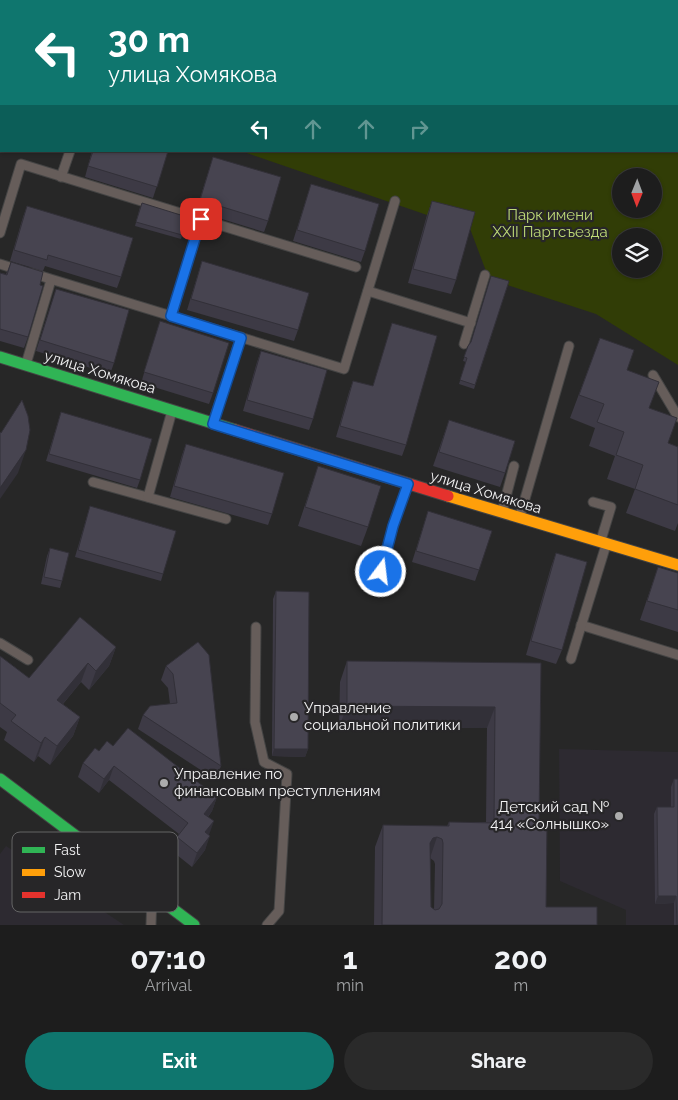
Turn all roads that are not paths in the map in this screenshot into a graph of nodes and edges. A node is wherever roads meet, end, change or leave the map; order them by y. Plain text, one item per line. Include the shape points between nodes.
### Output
1 (70, 152) edge
2 (61, 177) junction
3 (395, 202) dead end
4 (201, 219) junction
5 (0, 233) edge
6 (0, 264) edge
7 (356, 267) dead end
8 (485, 275) dead end
9 (51, 280) junction
10 (368, 291) junction
11 (171, 316) junction
12 (471, 323) junction
13 (241, 338) junction
14 (464, 344) dead end
15 (569, 346) dead end
16 (0, 357) edge
17 (26, 364) junction
18 (653, 375) dead end
19 (172, 410) junction
20 (678, 417) edge
21 (213, 424) junction
22 (514, 466) edge
23 (93, 482) dead end
24 (408, 484) junction
25 (148, 497) junction
26 (593, 502) dead end
27 (502, 512) junction
28 (520, 518) junction
29 (226, 519) dead end
30 (603, 544) junction
31 (678, 565) edge
32 (381, 572) dead end
33 (581, 626) junction
34 (256, 627) dead end
35 (0, 643) edge
36 (678, 654) edge
37 (571, 659) dead end
38 (28, 660) dead end
39 (0, 779) edge
40 (71, 832) edge
41 (151, 912) edge
42 (177, 912) edge
43 (151, 925) edge
44 (194, 925) edge
45 (267, 925) edge

1 - 2 lane
2 - 4 lane
2 - 5 lane via 21,164
3 - 10 lane
4 - 7 lane
4 - 11 lane
6 - 9 lane
8 - 12 lane
9 - 11 lane
9 - 17 lane
10 - 12 lane
10 - 13 lane via 344,369
11 - 13 lane
12 - 14 lane
13 - 21 lane
15 - 28 lane
16 - 17 street, улица Хомякова
17 - 19 street, улица Хомякова
18 - 20 lane
19 - 21 street, улица Хомякова
19 - 25 lane
21 - 24 street, улица Хомякова
22 - 27 lane
23 - 25 lane
24 - 27 street, улица Хомякова
24 - 32 lane
25 - 29 lane
26 - 30 lane via 612,507
27 - 28 street, улица Хомякова
28 - 30 street, улица Хомякова
30 - 31 street, улица Хомякова
30 - 33 lane
33 - 36 lane
33 - 37 lane
34 - 45 lane via 255,722 264,762 287,774 278,911
35 - 38 lane
39 - 40 street
41 - 43 lane
42 - 44 street

